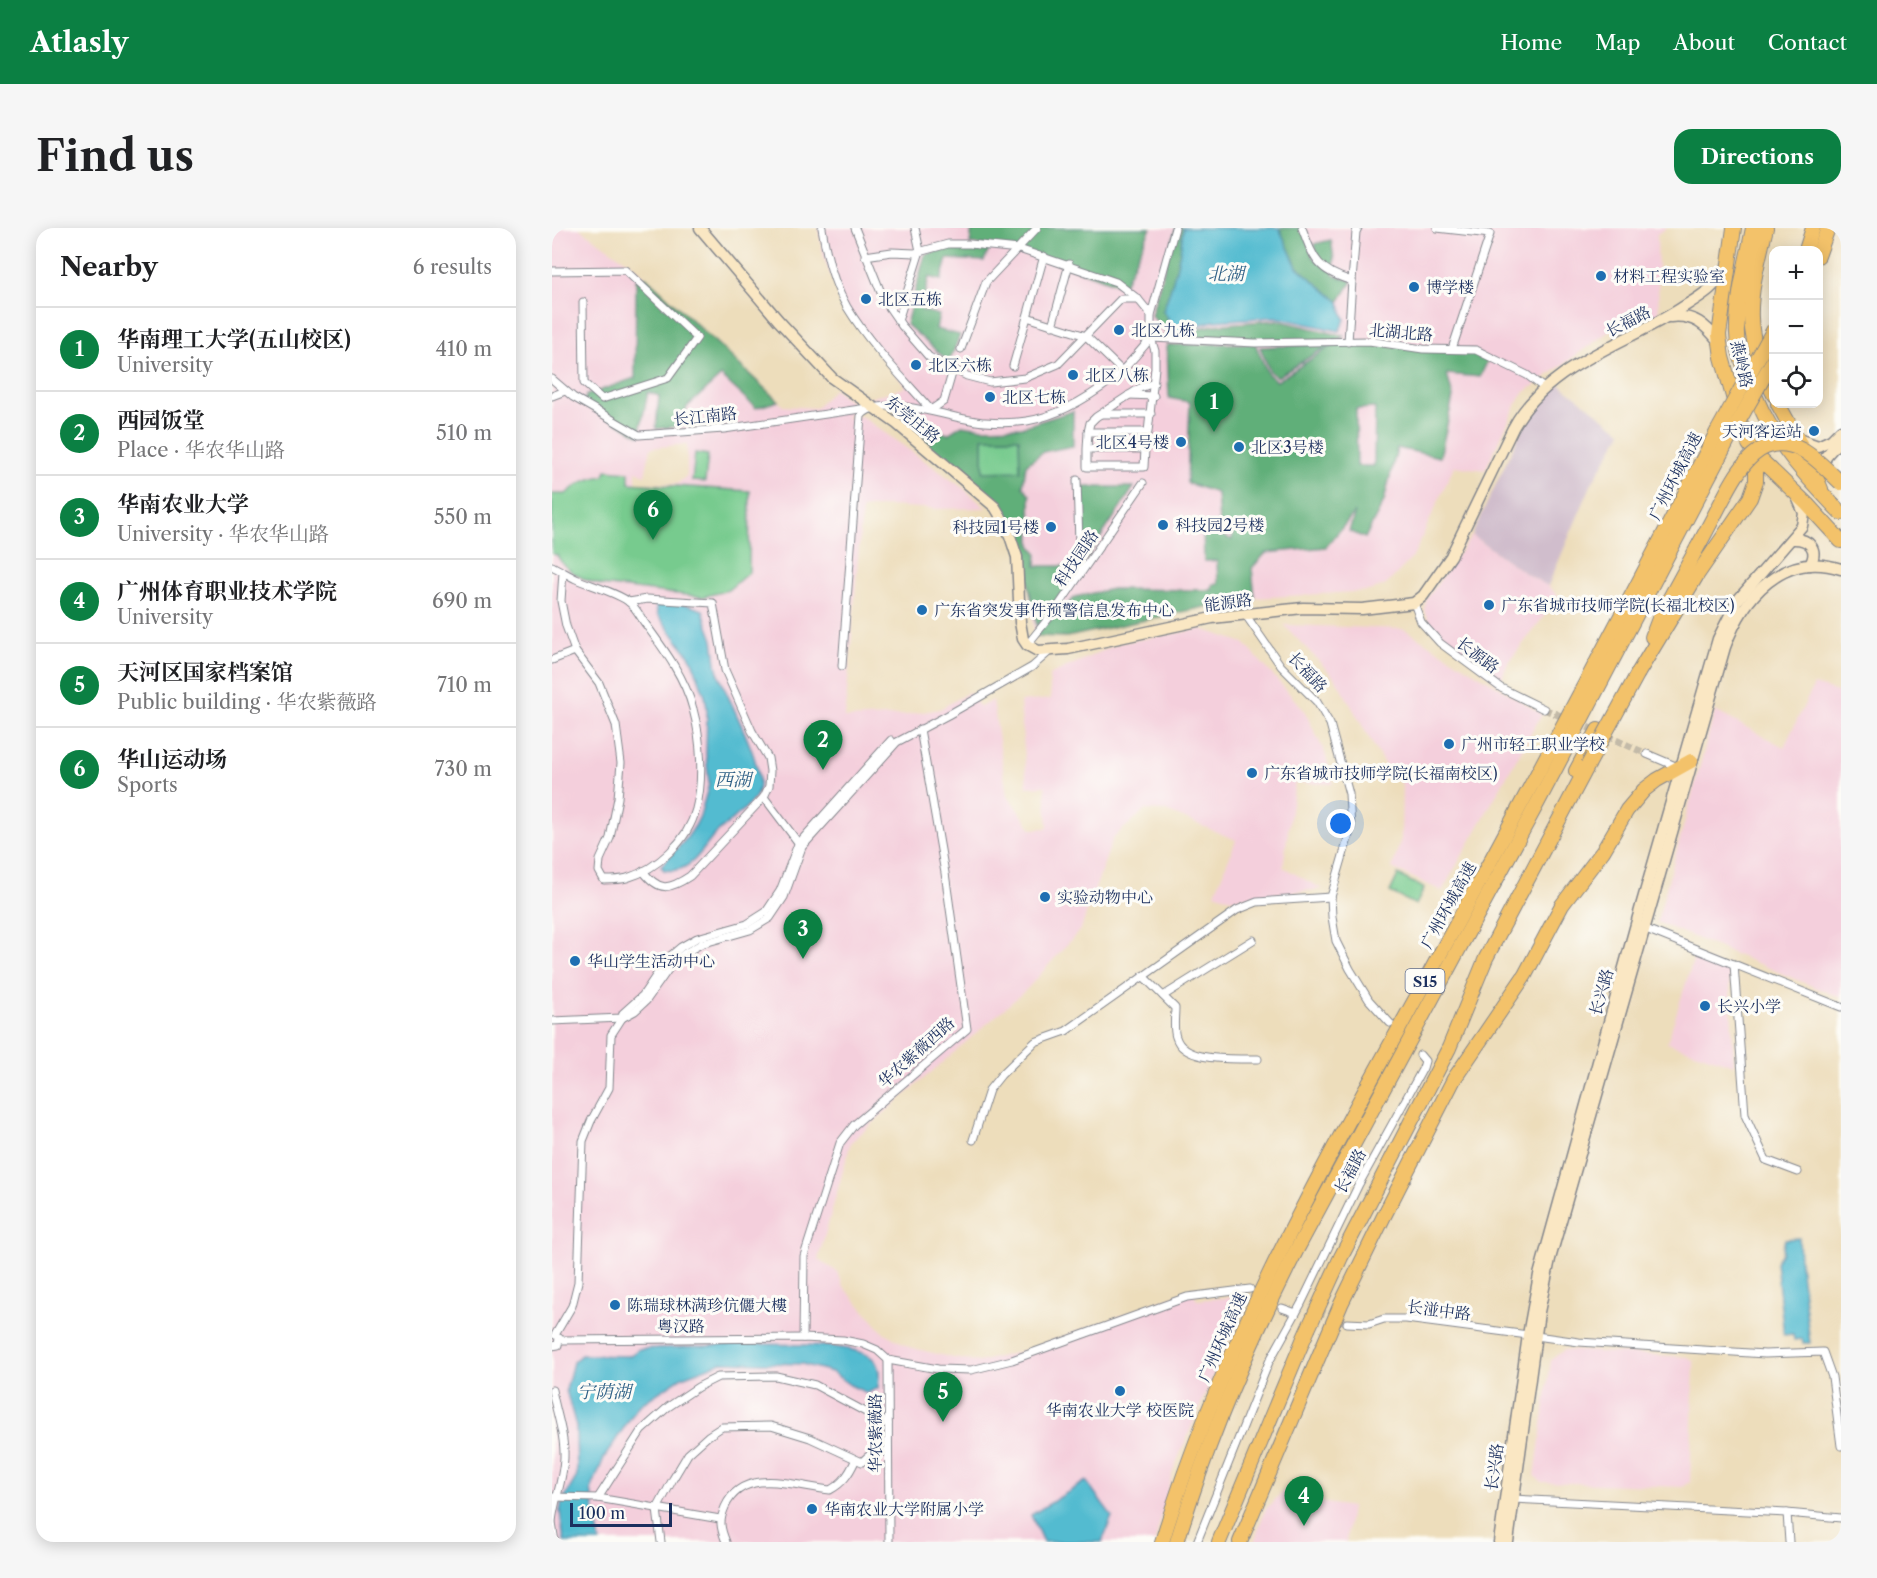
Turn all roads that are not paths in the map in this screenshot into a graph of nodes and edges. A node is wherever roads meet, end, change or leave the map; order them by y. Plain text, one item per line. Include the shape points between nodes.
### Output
1 (700, 228) edge
2 (822, 228) edge
3 (855, 228) edge
4 (915, 228) edge
5 (1037, 228) edge
6 (1175, 228) edge
7 (1302, 228) edge
8 (1358, 228) edge
9 (1437, 228) edge
10 (1734, 228) edge
11 (1753, 228) edge
12 (1766, 228) edge
13 (1813, 228) edge
14 (1828, 228) edge
15 (1807, 246) edge
16 (1822, 246) edge
17 (1019, 249) junction
18 (920, 251) junction
19 (865, 256) junction
20 (1044, 256) junction
21 (1728, 263) junction
22 (1069, 264) junction
23 (552, 271) edge
24 (1352, 281) junction
25 (1138, 299) junction
26 (583, 302) dead end
27 (1722, 308) junction
28 (1151, 315) junction
29 (1027, 317) junction
30 (1667, 318) junction
31 (898, 321) junction
32 (1052, 326) junction
33 (1086, 336) junction
34 (1769, 337) edge
35 (1151, 339) junction
36 (1348, 342) junction
37 (1720, 344) junction
38 (961, 349) dead end
39 (1452, 349) junction
40 (1013, 366) dead end
41 (1769, 366) edge
42 (953, 370) junction
43 (1121, 370) junction
44 (552, 379) edge
45 (1154, 383) junction
46 (1769, 385) edge
47 (1544, 388) junction
48 (566, 391) junction
49 (1128, 395) junction
50 (552, 396) edge
51 (1154, 396) junction
52 (875, 407) junction
53 (1780, 408) edge
54 (932, 411) junction
55 (1102, 414) junction
56 (1151, 414) junction
57 (1841, 430) edge
58 (1088, 432) junction
59 (1723, 435) junction
60 (1798, 439) junction
61 (1836, 441) edge
62 (1087, 449) junction
63 (1756, 455) junction
64 (1077, 480) dead end
65 (1143, 483) dead end
66 (1841, 483) edge
67 (1787, 485) junction
68 (1822, 493) junction
69 (1841, 513) edge
70 (1792, 539) junction
71 (1841, 540) edge
72 (1810, 565) junction
73 (552, 566) edge
74 (1841, 569) edge
75 (563, 572) junction
76 (1080, 575) junction
77 (629, 602) junction
78 (1414, 603) junction
79 (1245, 614) junction
80 (1027, 645) junction
81 (575, 651) junction
82 (1049, 652) junction
83 (552, 660) edge
84 (842, 666) dead end
85 (1638, 672) junction
86 (1544, 709) tunnel mouth
87 (920, 729) junction
88 (1598, 730) dead end
89 (1647, 754) tunnel mouth
90 (1686, 764) junction
91 (764, 796) junction
92 (800, 845) junction
93 (644, 871) junction
94 (1331, 897) junction
95 (1507, 921) junction
96 (1639, 927) junction
97 (1253, 940) dead end
98 (1734, 964) junction
99 (1143, 976) junction
100 (1163, 996) junction
101 (1841, 1007) edge
102 (622, 1018) junction
103 (552, 1021) edge
104 (1390, 1023) dead end
105 (1420, 1055) dead end
106 (1258, 1059) dead end
107 (973, 1140) dead end
108 (1798, 1172) dead end
109 (1250, 1289) dead end
110 (1301, 1304) junction
111 (1282, 1308) dead end
112 (1309, 1308) tunnel mouth
113 (1296, 1313) junction
114 (1347, 1323) tunnel mouth
115 (1532, 1335) junction
116 (556, 1337) edge
117 (803, 1338) junction
118 (552, 1346) edge
119 (888, 1360) junction
120 (1841, 1376) edge
121 (1832, 1377) junction
122 (552, 1390) edge
123 (888, 1424) junction
124 (1841, 1446) edge
125 (888, 1451) junction
126 (855, 1461) junction
127 (555, 1496) edge
128 (598, 1498) junction
129 (1509, 1502) junction
130 (553, 1506) edge
131 (657, 1509) junction
132 (1787, 1513) junction
133 (1841, 1518) edge
134 (720, 1519) junction
135 (552, 1523) edge
136 (555, 1542) edge
137 (661, 1542) edge
138 (726, 1542) edge
139 (889, 1542) edge
140 (1162, 1542) edge
141 (1177, 1542) edge
142 (1197, 1542) edge
143 (1219, 1542) edge
144 (1240, 1542) edge
145 (1499, 1542) edge
146 (1508, 1542) edge
147 (1789, 1542) edge

1 - 52 street, 东莞庄路 via 823,369
2 - 54 street via 827,258 846,305 876,348
3 - 19 street
4 - 18 street
5 - 17 street
6 - 28 street
7 - 24 street via 1313,257 1333,276
8 - 24 street, 北湖北路
9 - 39 street via 1490,234
10 - 21 highway, 燕岭路
11 - 68 highway, 燕岭路 via 1737,317 1740,356 1768,425
12 - 46 highway via 1754,278 1750,323 1756,354
13 - 15 highway
14 - 16 highway
17 - 18 street via 948,244
17 - 20 street
17 - 38 street via 986,282
18 - 19 street
18 - 31 street
19 - 31 street
20 - 22 street
20 - 29 street
21 - 27 highway, 燕岭路
21 - 30 street, 长福路 via 1708,291
22 - 25 street via 1116,282
22 - 32 street
23 - 26 street via 625,270 696,338 668,378 602,399 584,383
24 - 36 street, 北湖北路
25 - 28 street
25 - 33 street via 1120,299
27 - 37 highway, 燕岭路
27 - 71 highway via 1731,354 1753,415
28 - 35 street
29 - 32 street
29 - 40 street
30 - 37 street, 长福路 via 1679,316 1698,321
30 - 47 street, 长福路 via 1583,362
31 - 42 street via 928,357
32 - 33 street
33 - 42 street via 1058,364 1025,378 990,382
33 - 43 street
34 - 59 highway, 广州环城高速 / S15, bridge
35 - 36 street
35 - 43 street, 长江南路
35 - 45 street via 1155,351
36 - 39 street, 北湖北路
37 - 63 highway, 燕岭路 via 1741,425
39 - 47 street, 北湖北路 via 1476,350 1527,375
41 - 59 highway, 广州环城高速 / S15, bridge
42 - 54 street via 944,401
43 - 54 street, 长江南路 via 1068,409 1027,421 985,422
44 - 48 street, 长江南路
45 - 49 street
45 - 51 street
47 - 78 street, 长福路 via 1517,421 1451,556
48 - 50 street
48 - 52 street, 长江南路 via 639,435 724,429
49 - 51 street
49 - 55 street
51 - 56 street
52 - 54 street, 长江南路
52 - 80 street, 东莞庄路 via 987,500 1002,517 1017,557 1021,633
52 - 84 street via 861,416
53 - 60 highway
55 - 56 street
55 - 58 street via 1090,423
56 - 58 street via 1148,432
57 - 61 street
58 - 62 street
59 - 140 highway, 广州环城高速 / S15 via 1265,1281 1197,1435
59 - 141 highway, 广州环城高速 / S15 via 1538,802 1285,1272 1216,1425
60 - 61 street via 1818,446
60 - 68 highway
61 - 68 street via 1824,461
62 - 62 street via 1087,467 1144,467 1145,449
63 - 67 highway, 燕岭路
63 - 85 highway via 1756,481 1750,498 1696,575
64 - 76 street
65 - 76 street, 科技园路
66 - 85 highway, bridge via 1798,448 1782,445 1753,454 1742,466 1660,616
67 - 70 street, 长兴路 via 1804,513 1802,526
67 - 71 highway, 燕岭路
68 - 69 highway, 燕岭路
70 - 72 street via 1809,543 1813,554
70 - 90 street, 长兴路 via 1744,592 1724,625 1711,658
72 - 74 street, 长兴路
72 - 90 street, 长兴路 via 1790,569 1769,580 1739,616
73 - 75 street
75 - 77 street
75 - 81 street via 561,601
76 - 80 street, 科技园路
77 - 91 street via 647,599 713,603 725,670 768,758 770,786
77 - 93 street via 683,682 693,709 700,757 696,811 689,826 670,852
78 - 79 street, 能源路
78 - 86 street, 长源路 via 1421,622 1440,642 1501,688
79 - 82 street, 能源路
79 - 94 street, 长福路 via 1281,666 1317,702 1340,756 1350,794 1351,828
80 - 82 street
81 - 83 street
81 - 93 street via 599,683 608,704 616,725 621,763 610,838 599,871 604,880 626,879
82 - 87 street via 1032,668
85 - 95 highway, bridge
87 - 92 street via 894,741
87 - 117 street, 华农紫薇西路 via 967,1029 854,1125 840,1143 804,1256
88 - 95 highway via 1527,864
89 - 90 street
90 - 96 street, 长兴路
90 - 144 highway via 1644,790 1628,810 1562,905 1525,975 1454,1080 1341,1304
91 - 92 street
91 - 93 street via 690,876 676,885 655,885
92 - 102 street via 783,897 768,915 750,930 700,944 684,953 646,1001
94 - 99 street via 1257,902 1237,910
94 - 104 street, 长福路 via 1336,941 1369,1000
95 - 143 highway via 1323,1296
96 - 98 street
96 - 115 street, 长兴路
97 - 100 street
98 - 101 street
98 - 108 street via 1745,1115 1766,1160
99 - 100 street
99 - 107 street via 1066,1031 1035,1042 989,1090
100 - 106 street via 1175,1008 1176,1037 1186,1051 1201,1057
102 - 103 street
102 - 116 street via 611,1035 609,1088 583,1141 578,1282 572,1306
105 - 110 street, 长福路 via 1425,1060 1424,1068 1359,1184
109 - 119 street via 1187,1297 989,1367 938,1369
110 - 112 street
110 - 113 street
111 - 113 street
113 - 142 street via 1269,1362
114 - 115 street, 长湴中路 via 1406,1319
115 - 121 street, 长湴中路 via 1579,1342 1765,1354 1823,1352
115 - 129 street, 长兴路
116 - 117 street, 粤汉路
116 - 118 street via 557,1346
117 - 119 street, 粤汉路 via 863,1344
119 - 123 street, 华农紫薇路
120 - 121 street
121 - 124 street
122 - 127 street via 564,1459
123 - 125 street, 华农紫薇路
123 - 128 street via 815,1385 776,1376 718,1377 668,1407 641,1431
125 - 126 street via 877,1451 862,1462
125 - 139 street, 华农紫薇路
126 - 131 street via 810,1438 771,1426 722,1427 688,1454
126 - 134 street via 840,1485 830,1490 766,1480 745,1485 729,1498
127 - 128 street
127 - 130 street
128 - 131 street
129 - 132 street
129 - 145 street, 长兴路
129 - 146 street, 长兴路
130 - 135 street
131 - 134 street
131 - 137 street
132 - 133 street
132 - 147 street
134 - 138 street
135 - 136 street

